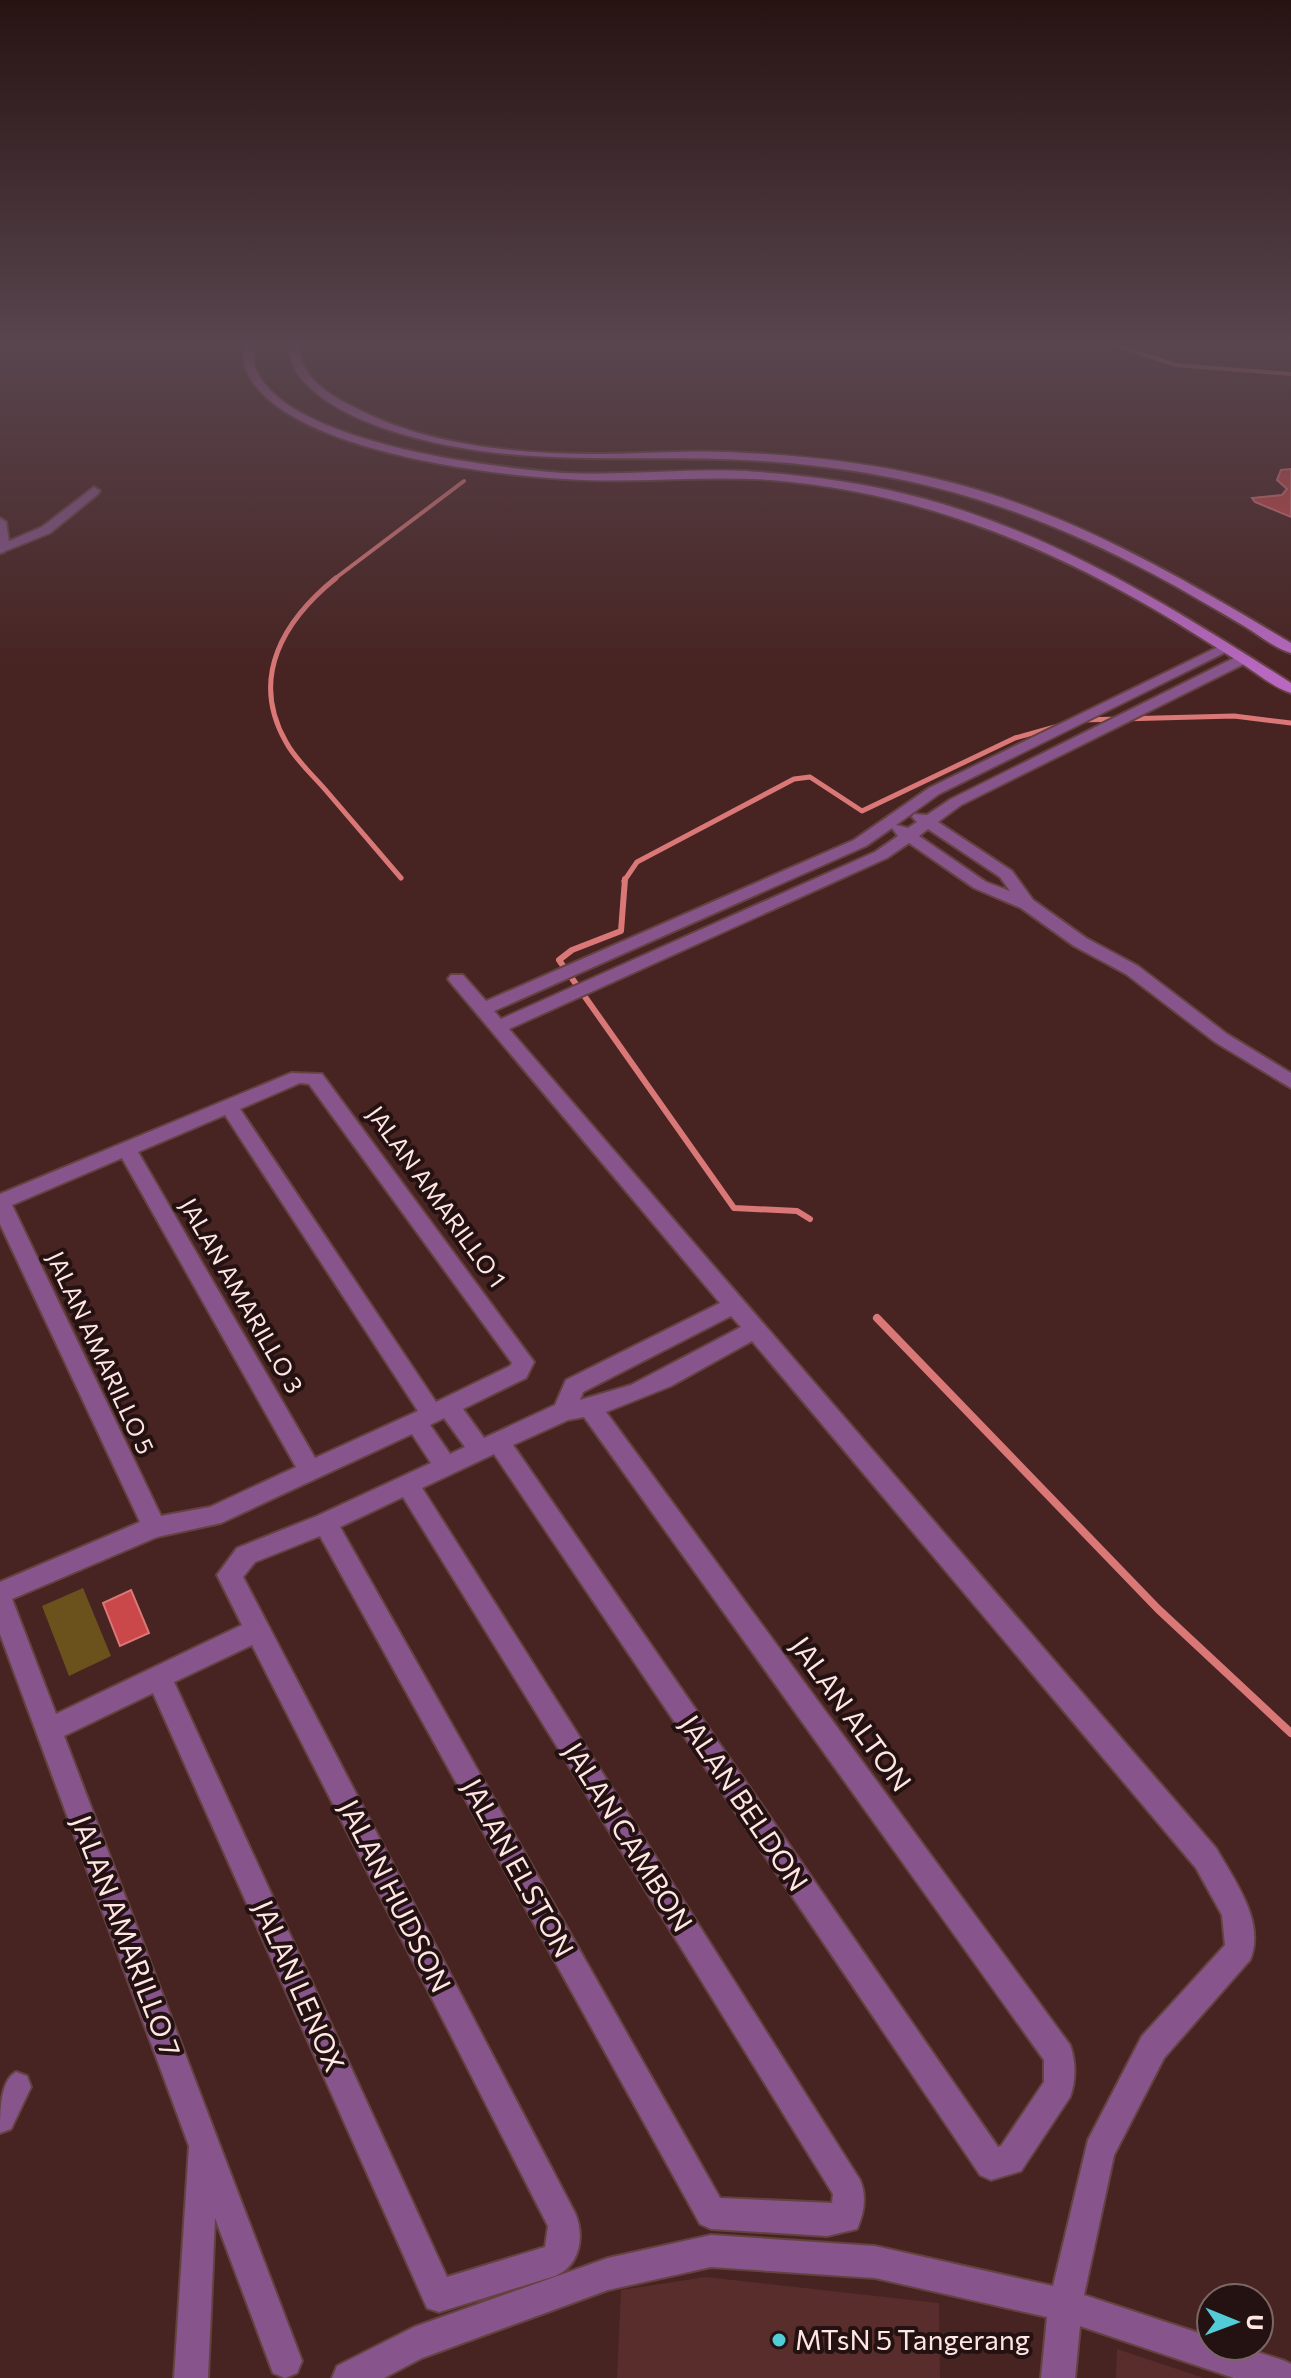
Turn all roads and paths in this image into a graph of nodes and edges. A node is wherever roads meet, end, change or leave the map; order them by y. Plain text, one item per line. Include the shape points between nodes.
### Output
1 (398, 453) edge
2 (507, 453) edge
3 (94, 491) dead end
4 (0, 522) edge
5 (0, 549) edge
6 (1227, 648) junction
7 (1291, 649) edge
8 (1243, 659) junction
9 (1291, 689) edge
10 (909, 809) junction
11 (928, 822) junction
12 (889, 823) junction
13 (908, 836) junction
14 (1027, 904) junction
15 (457, 979) dead end
16 (490, 1018) junction
17 (1291, 1082) edge
18 (228, 1105) junction
19 (126, 1148) junction
20 (0, 1202) edge
21 (734, 1305) junction
22 (756, 1329) junction
23 (591, 1409) junction
24 (564, 1411) junction
25 (432, 1414) junction
26 (489, 1446) junction
27 (446, 1466) junction
28 (310, 1470) junction
29 (407, 1484) junction
30 (325, 1523) junction
31 (154, 1527) junction
32 (0, 1593) edge
33 (0, 1600) edge
34 (257, 1630) junction
35 (159, 1677) junction
36 (47, 1731) junction
37 (16, 2087) dead end
38 (0, 2118) edge
39 (204, 2140) junction
40 (991, 2164) joint
41 (711, 2213) joint
42 (439, 2296) joint
43 (1065, 2305) junction
44 (285, 2361) dead end
45 (191, 2378) edge
46 (349, 2378) edge
47 (1058, 2378) edge
48 (1285, 2378) edge

1 - 6 main road via 491,471 567,476 782,478 916,500 969,514 1088,566
2 - 7 main road via 790,459 864,468 996,499 1124,553
3 - 5 street via 46,530
4 - 5 street
6 - 8 main road
6 - 10 street via 934,791
8 - 9 main road
8 - 11 street via 956,802
10 - 11 street
10 - 12 street
11 - 13 street
11 - 14 street via 1006,874
12 - 13 street
12 - 16 street via 860,843
13 - 14 street via 980,885
13 - 16 street via 881,855
14 - 17 street
15 - 16 street
16 - 21 street
18 - 19 street
18 - 25 street
18 - 25 street, JALAN AMARILLO 1 via 298,1077 319,1082 519,1354 523,1362 518,1372
19 - 20 street
19 - 28 street, JALAN AMARILLO 3
20 - 31 street, JALAN AMARILLO 5
21 - 22 street
21 - 24 street via 574,1386
22 - 23 street
22 - 43 street via 1206,1858 1236,1912 1240,1950 1153,2047 1099,2151
23 - 24 street
23 - 40 street, JALAN ALTON via 1059,2056 1059,2086 1010,2160
24 - 26 street
25 - 26 street, JALAN BELDON
25 - 27 street
25 - 28 street
26 - 27 street
26 - 40 street, JALAN BELDON
27 - 29 street
28 - 31 street via 213,1516
29 - 30 street
29 - 41 street, JALAN CAMBON via 849,2191 846,2218 837,2220
30 - 34 street, JALAN HUDSON via 246,1555 231,1568 232,1584
30 - 41 street, JALAN ELSTON
31 - 32 street
33 - 36 street, JALAN AMARILLO 7
34 - 35 street
34 - 42 street, JALAN HUDSON via 564,2224 563,2248 555,2260
35 - 36 street
35 - 42 street, JALAN LENOX
36 - 39 street, JALAN AMARILLO 7
37 - 38 street
39 - 44 street, JALAN AMARILLO 7
39 - 45 street, JALAN AMARILLO 7
43 - 46 street via 875,2262 711,2251 608,2274 414,2344
43 - 47 street
43 - 48 street

